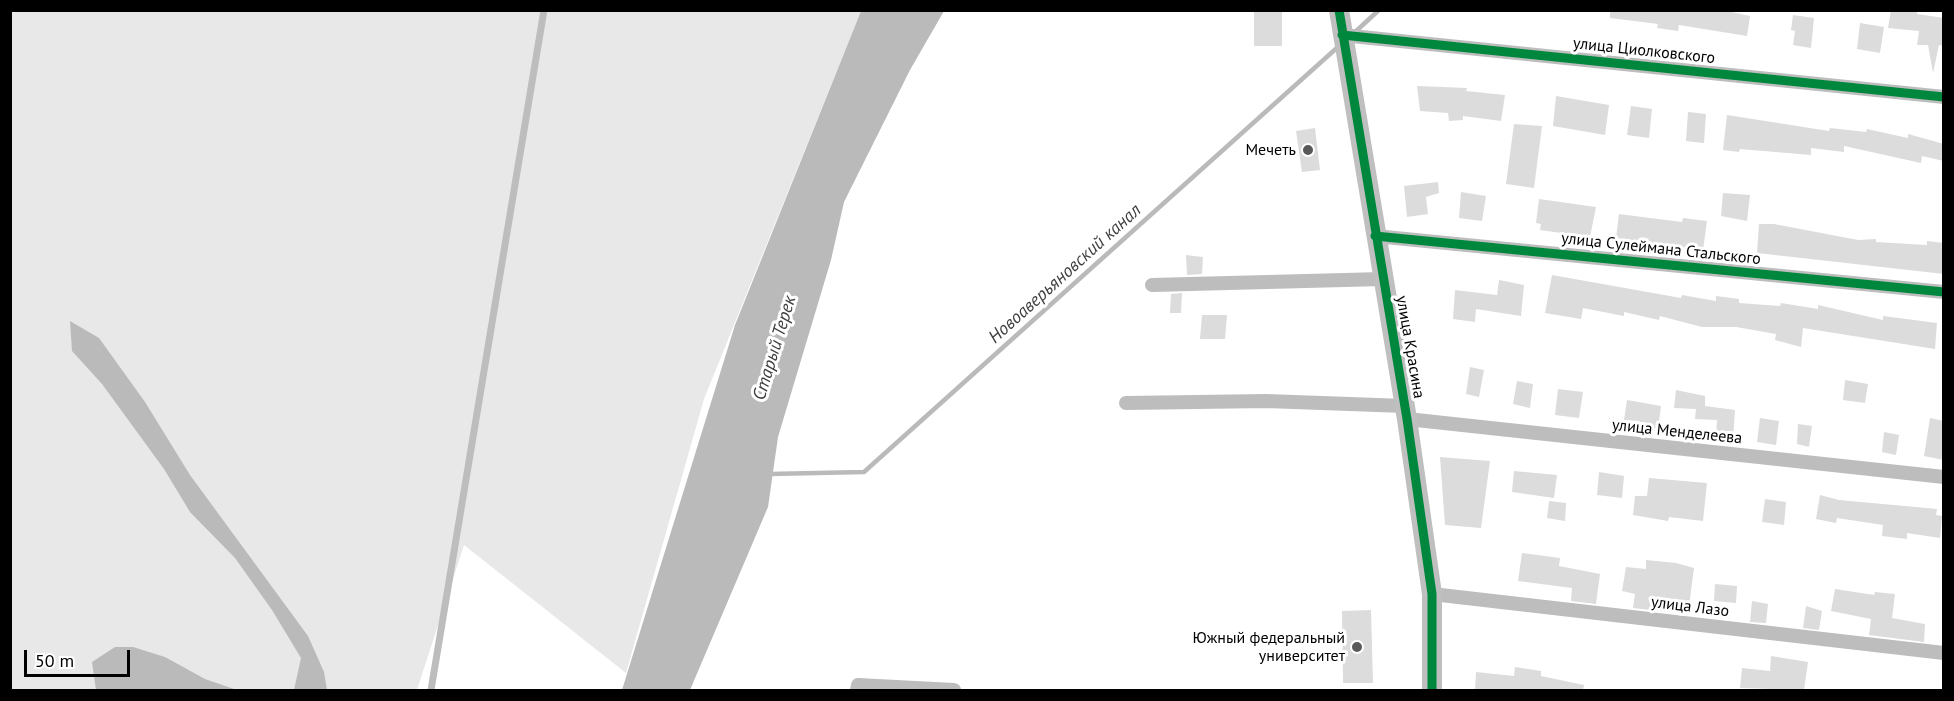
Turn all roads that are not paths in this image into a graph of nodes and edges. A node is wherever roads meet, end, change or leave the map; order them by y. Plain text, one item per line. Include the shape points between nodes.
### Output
1 (544, 10) edge
2 (1339, 10) edge
3 (1342, 35) junction
4 (1944, 97) edge
5 (1376, 236) junction
6 (1383, 279) junction
7 (1152, 285) dead end
8 (1944, 292) edge
9 (1126, 403) dead end
10 (1406, 413) junction
11 (1944, 477) edge
12 (1432, 594) junction
13 (1944, 653) edge
14 (858, 687) edge
15 (431, 690) edge
16 (954, 690) edge
17 (1432, 690) edge

1 - 15 lane
2 - 3 street, улица Красина
3 - 4 street, улица Циолковского
3 - 5 street, улица Красина
5 - 6 street, улица Красина
5 - 8 street, улица Сулеймана Стальского
6 - 7 street, улица Красина
6 - 10 street, улица Красина
9 - 10 street, улица Красина via 1266,401
10 - 11 street, улица Менделеева
10 - 12 street, улица Красина
12 - 13 street, улица Лазо
12 - 17 street, улица Красина
14 - 16 street

